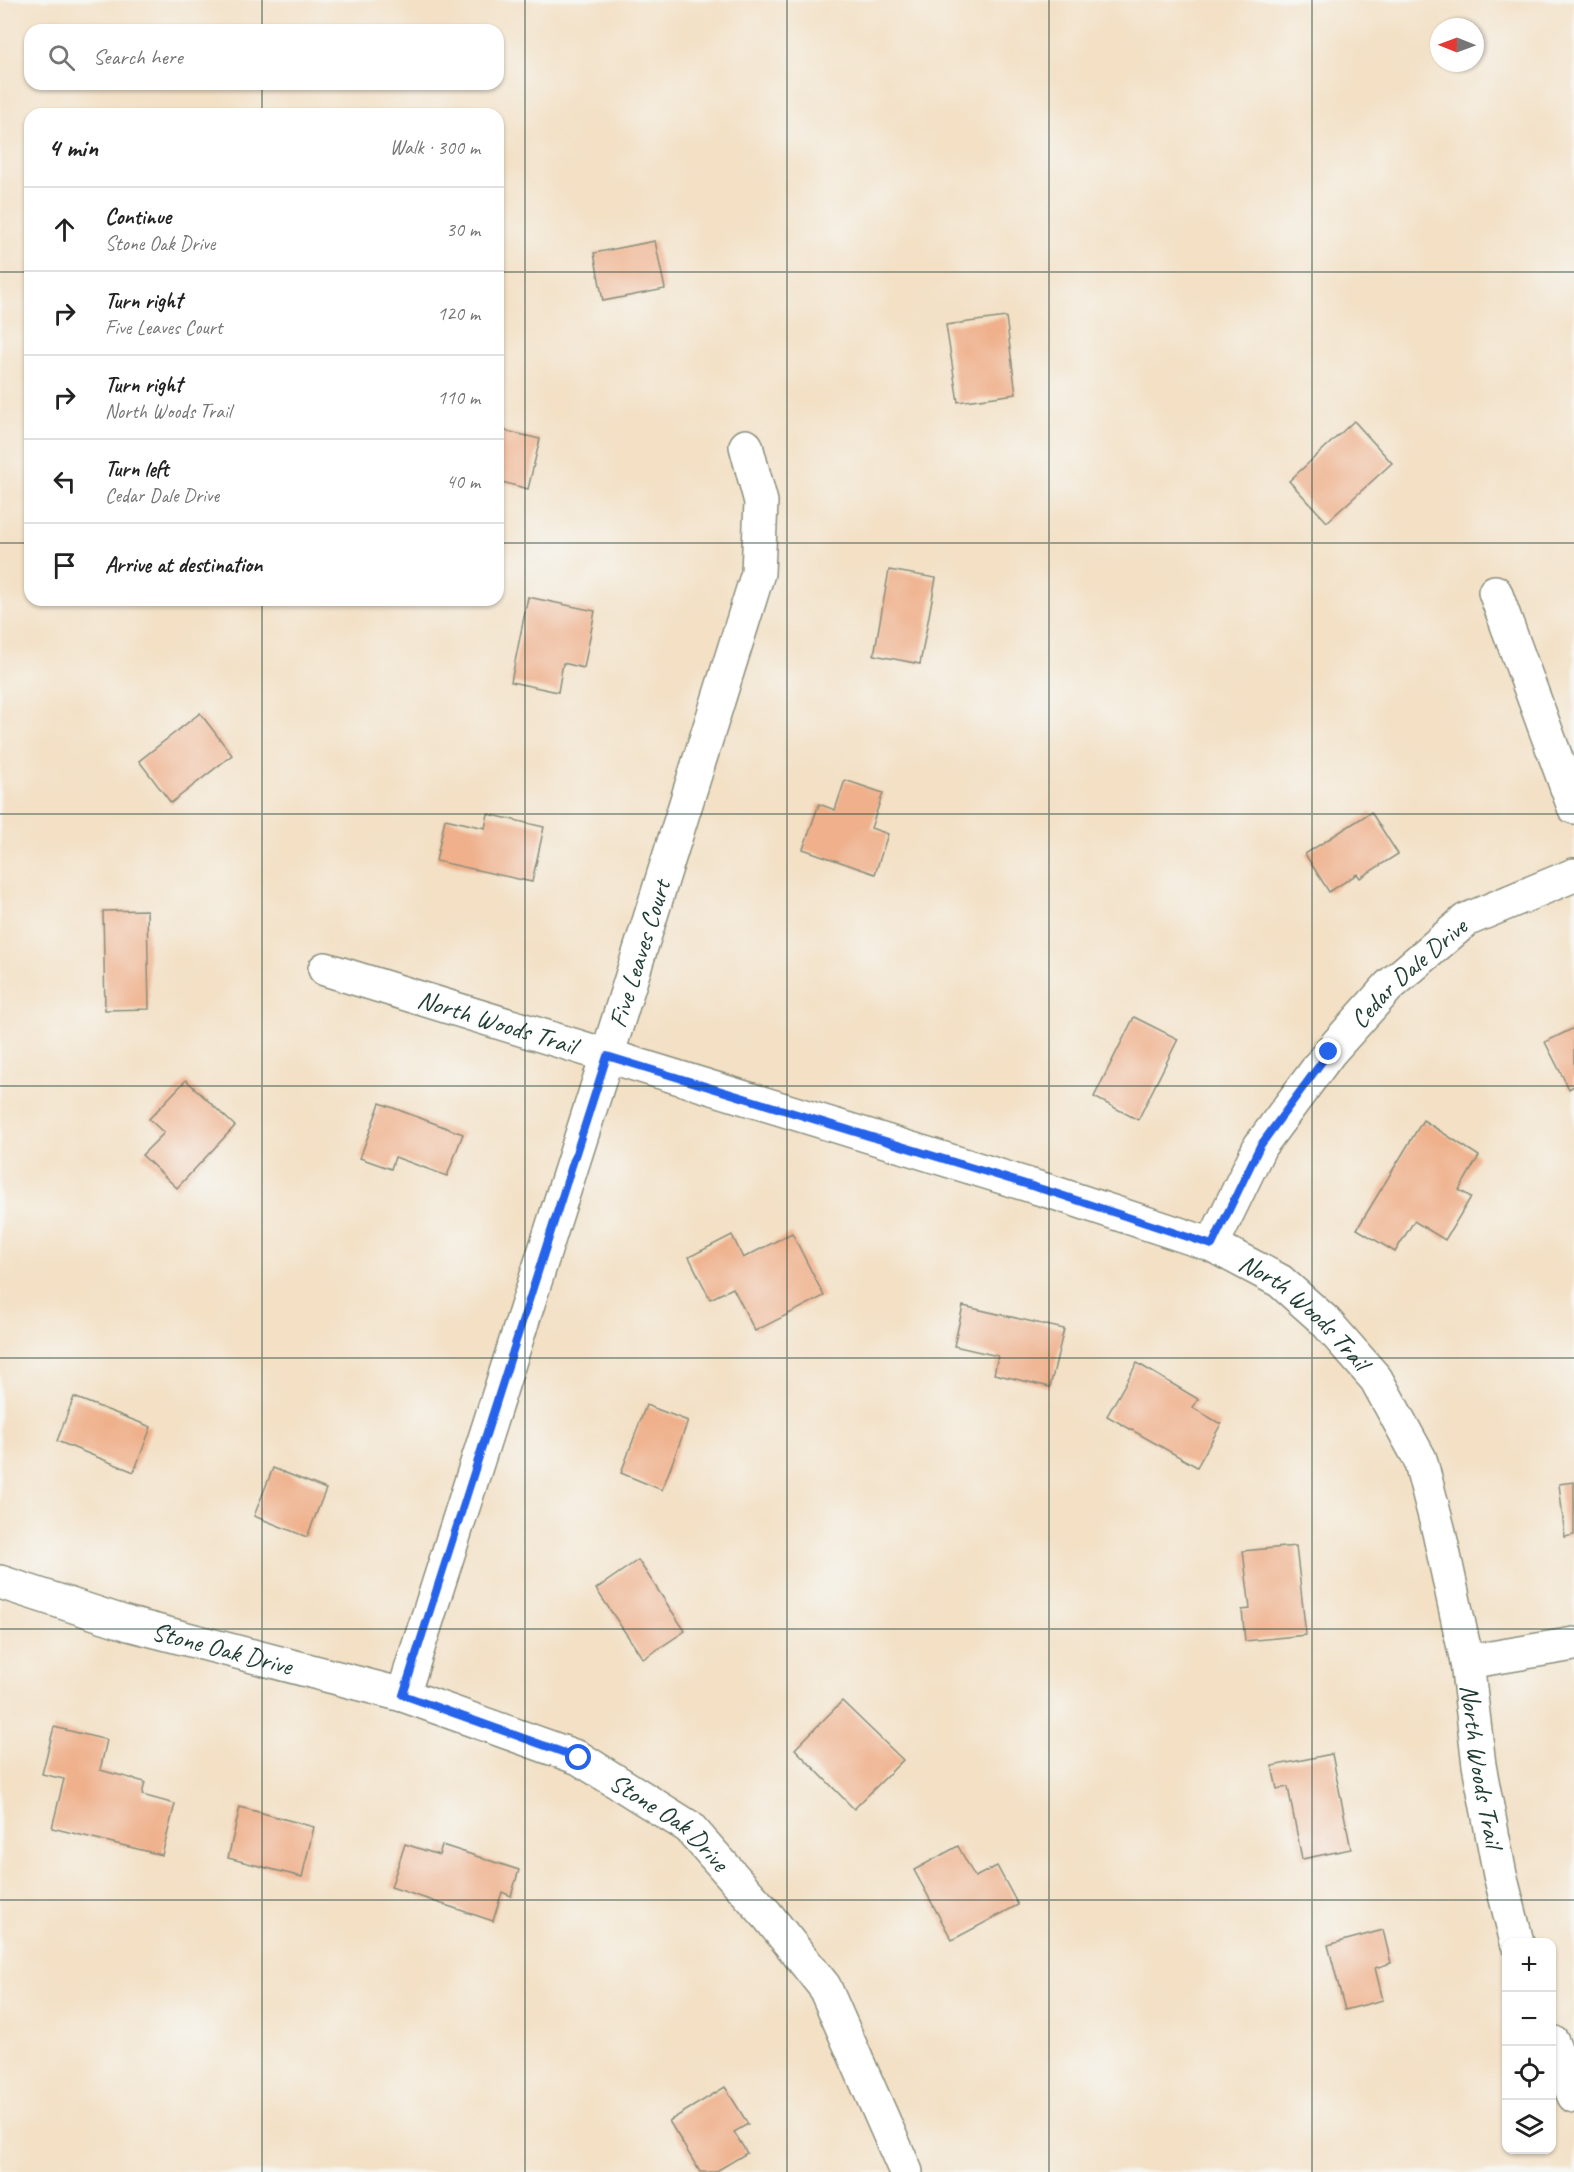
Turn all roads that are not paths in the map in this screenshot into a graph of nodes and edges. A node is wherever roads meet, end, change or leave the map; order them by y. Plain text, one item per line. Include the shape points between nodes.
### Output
1 (746, 446) dead end
2 (1495, 592) dead end
3 (1574, 807) edge
4 (1574, 875) edge
5 (325, 969) dead end
6 (607, 1056) junction
7 (1212, 1245) junction
8 (0, 1582) edge
9 (1574, 1644) edge
10 (1467, 1662) junction
11 (403, 1695) junction
12 (1516, 1938) edge
13 (1553, 2046) edge
14 (1574, 2096) edge
15 (906, 2172) edge

1 - 6 street, Five Leaves Court via 761,502 758,573
2 - 3 street
4 - 7 street, Cedar Dale Drive via 1466,920 1389,986 1329,1052 1260,1146
5 - 6 street, North Woods Trail
6 - 7 street, North Woods Trail
6 - 11 street, Five Leaves Court
7 - 10 street, North Woods Trail via 1280,1281 1325,1321 1376,1379 1420,1459
8 - 11 street, Stone Oak Drive via 129,1624
9 - 10 street
10 - 12 street, North Woods Trail via 1479,1765
11 - 15 street, Stone Oak Drive via 579,1758 689,1827 824,1986
13 - 14 street

